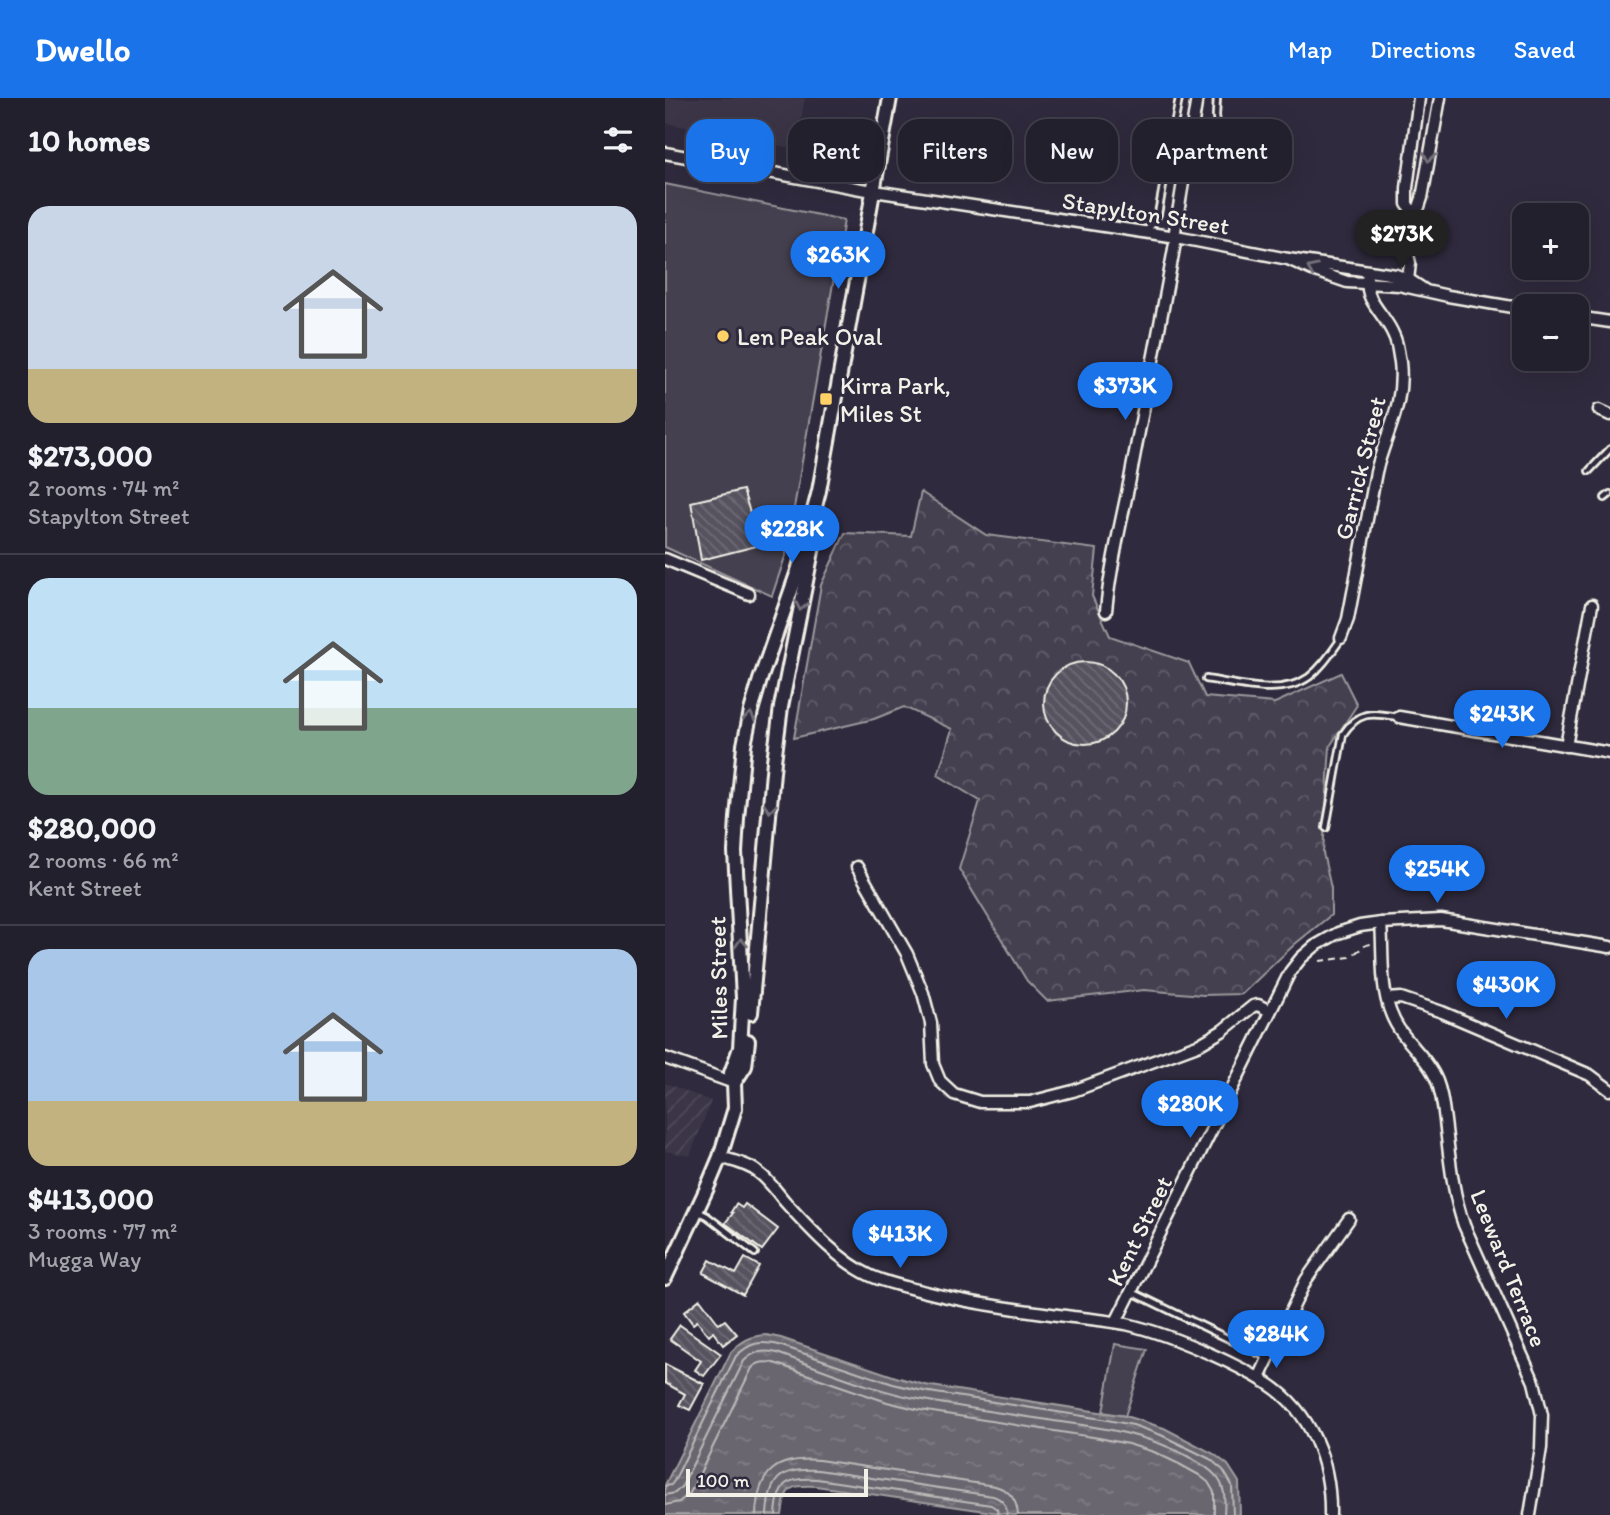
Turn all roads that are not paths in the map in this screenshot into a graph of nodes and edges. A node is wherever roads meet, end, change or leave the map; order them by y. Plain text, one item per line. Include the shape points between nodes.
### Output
1 (890, 98) edge
2 (1179, 98) edge
3 (1197, 98) edge
4 (1217, 98) edge
5 (1419, 98) edge
6 (1440, 98) edge
7 (1216, 119) edge
8 (665, 153) edge
9 (873, 191) junction
10 (1414, 214) junction
11 (1144, 232) junction
12 (1175, 237) junction
13 (1288, 259) junction
14 (1366, 271) junction
15 (1408, 280) junction
16 (1367, 283) junction
17 (1388, 284) junction
18 (1426, 291) junction
19 (1512, 307) edge
20 (1589, 319) edge
21 (1610, 322) edge
22 (1599, 410) dead end
23 (1610, 415) edge
24 (1610, 449) edge
25 (1590, 471) dead end
26 (819, 491) junction
27 (665, 559) edge
28 (749, 594) dead end
29 (1592, 606) dead end
30 (1106, 611) dead end
31 (1342, 638) joint
32 (1206, 678) dead end
33 (1399, 717) joint
34 (1566, 746) junction
35 (1610, 753) edge
36 (1326, 828) dead end
37 (857, 867) dead end
38 (1381, 923) junction
39 (1610, 947) edge
40 (1387, 999) junction
41 (1271, 1011) junction
42 (665, 1058) edge
43 (734, 1083) junction
44 (1610, 1090) edge
45 (720, 1157) junction
46 (697, 1211) junction
47 (1349, 1219) dead end
48 (755, 1253) dead end
49 (665, 1278) edge
50 (1132, 1292) junction
51 (1116, 1322) junction
52 (1269, 1358) junction
53 (1259, 1378) junction
54 (1330, 1515) edge
55 (1530, 1515) edge

1 - 9 street, Miles Street
2 - 11 lane via 1157,215
3 - 12 street
4 - 7 lane
5 - 10 street via 1407,188 1407,204
6 -> 10 street via 1422,198
8 - 9 street, Stapylton Street
9 - 11 street, Stapylton Street
9 - 26 street, Miles Street
10 - 15 street via 1407,251
11 - 12 street, Stapylton Street
12 - 13 street, Stapylton Street
12 - 30 street
13 - 14 street, Stapylton Street
16 -> 13 street, Stapylton Street via 1347,282
14 - 15 street, Stapylton Street
14 - 16 street, Garrick Street
15 - 17 street
15 - 18 street, Stapylton Street
16 - 17 street, Stapylton Street
16 - 31 street, Garrick Street via 1372,301 1396,341 1401,388 1376,472
17 - 18 street, Stapylton Street
18 - 19 street, Stapylton Street
20 - 21 street
22 - 23 street
24 - 25 lane
26 -> 43 street, Miles Street via 774,761 746,1062
43 -> 26 street, Miles Street via 743,1011 735,852 744,745
27 - 28 street
29 - 34 street
31 - 32 lane via 1325,662 1294,684 1264,687
33 - 34 street
33 - 36 lane via 1361,716 1350,723 1343,734
34 - 35 street
37 - 41 street via 907,954 931,1023 933,1064 940,1081 954,1094 980,1102 1030,1102 1073,1091 1200,1044 1253,1006
38 - 39 street, Kent Street via 1441,920
38 - 40 street, Leeward Terrace
38 - 41 street, Kent Street via 1349,929 1315,946 1290,972
40 - 44 street via 1401,998 1442,1012 1590,1075
40 - 55 street, Leeward Terrace via 1400,1030 1437,1081 1457,1206 1534,1382 1542,1415
41 - 50 street, Kent Street
42 - 43 street
43 - 45 street via 735,1108
45 - 46 street
45 - 51 street via 761,1174 824,1241 872,1276 940,1296
46 - 48 lane
46 - 49 street
47 - 52 street via 1306,1280
50 - 51 street, Kent Street
50 - 52 lane
51 - 53 street via 1176,1339
52 - 53 street
53 - 54 street via 1289,1401 1314,1434 1328,1478

